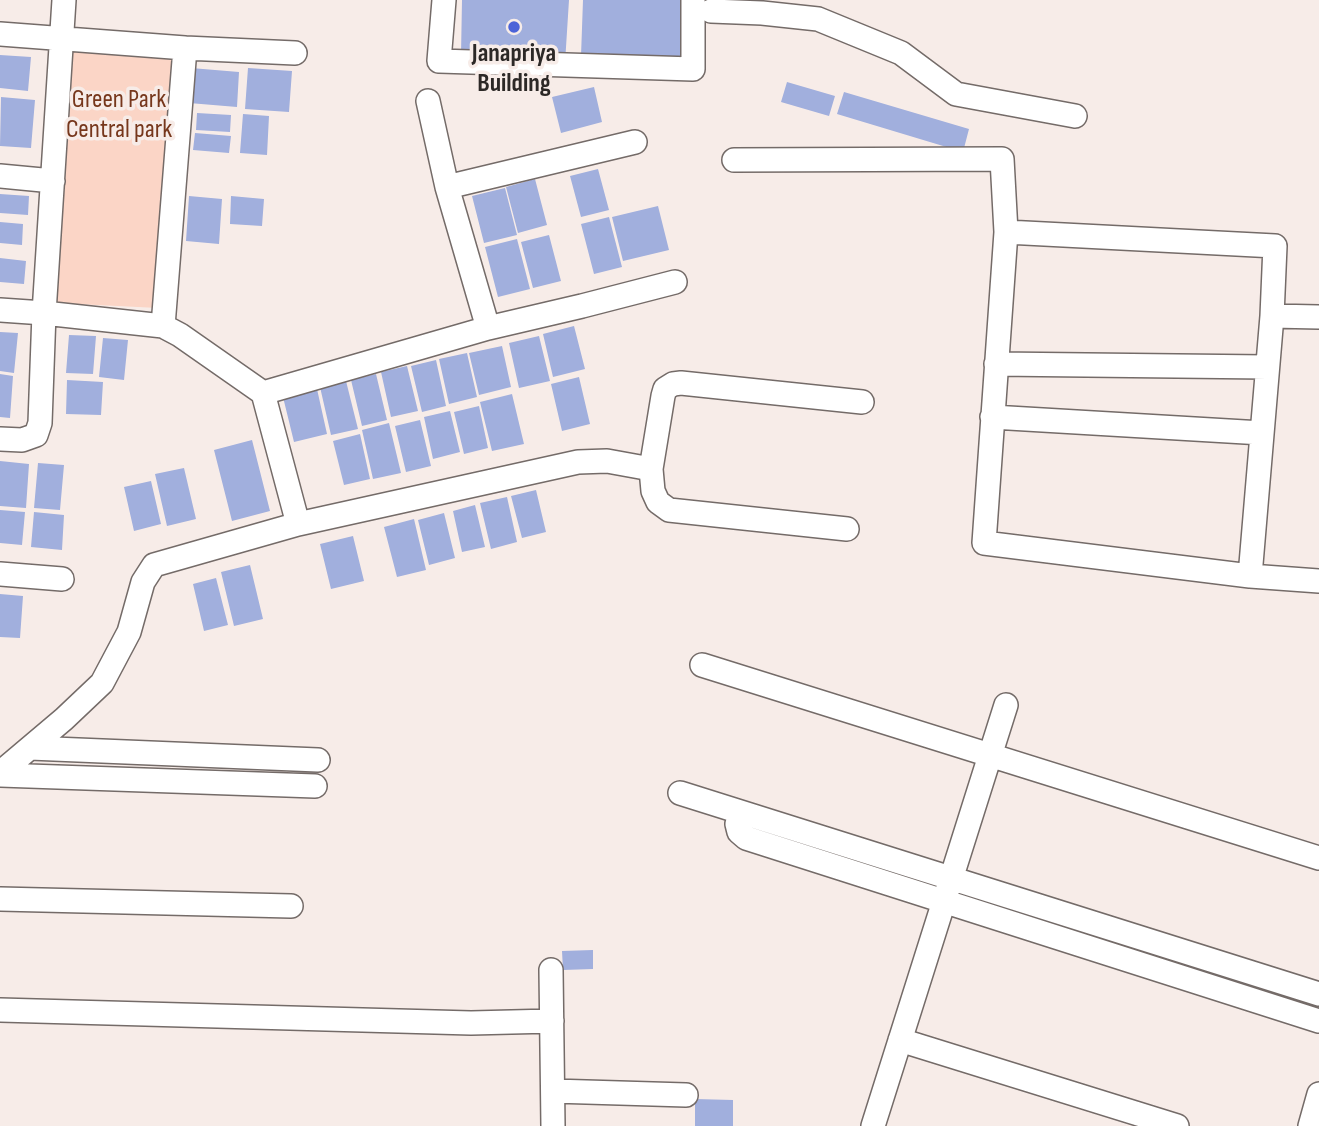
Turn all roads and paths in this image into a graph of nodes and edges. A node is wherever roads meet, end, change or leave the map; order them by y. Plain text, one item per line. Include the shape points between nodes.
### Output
1 (64, 0) edge
2 (444, 0) edge
3 (702, 6) edge
4 (0, 34) edge
5 (62, 40) junction
6 (185, 48) junction
7 (295, 53) dead end
8 (428, 101) dead end
9 (1075, 116) dead end
10 (635, 142) dead end
11 (734, 160) dead end
12 (0, 176) edge
13 (53, 181) junction
14 (447, 187) junction
15 (1006, 232) junction
16 (675, 282) dead end
17 (0, 310) edge
18 (44, 313) junction
19 (1272, 316) junction
20 (1319, 317) edge
21 (488, 328) junction
22 (172, 330) junction
23 (996, 364) junction
24 (1267, 367) junction
25 (263, 393) junction
26 (862, 402) dead end
27 (992, 417) junction
28 (1262, 433) junction
29 (0, 439) edge
30 (651, 469) junction
31 (298, 524) junction
32 (847, 529) dead end
33 (0, 573) edge
34 (1250, 576) junction
35 (62, 579) dead end
36 (1319, 581) edge
37 (702, 665) dead end
38 (1006, 705) dead end
39 (30, 748) junction
40 (990, 755) junction
41 (247, 757) junction
42 (318, 760) dead end
43 (0, 774) edge
44 (246, 783) junction
45 (315, 786) dead end
46 (680, 793) dead end
47 (1319, 859) edge
48 (947, 890) junction
49 (0, 899) edge
50 (291, 906) dead end
51 (551, 970) dead end
52 (1319, 994) edge
53 (0, 1010) edge
54 (552, 1021) junction
55 (1319, 1021) edge
56 (900, 1040) junction
57 (553, 1091) junction
58 (1319, 1094) edge
59 (685, 1095) dead end
60 (553, 1126) edge
61 (873, 1126) edge
62 (1177, 1126) edge
63 (1310, 1126) edge

1 - 5 street
2 - 3 street via 439,61 693,69
3 - 9 street via 818,19 901,52 956,94
4 - 5 street
5 - 6 street
5 - 13 street
6 - 7 street
6 - 22 street
8 - 14 street
10 - 14 street
11 - 15 street via 1002,159
12 - 13 street
13 - 18 street
14 - 21 street
15 - 19 street via 1275,246
15 - 23 street
16 - 21 street
17 - 18 street
18 - 22 street
18 - 29 street via 36,435
19 - 20 street
19 - 24 street
21 - 25 street
22 - 25 street
23 - 24 street
23 - 27 street
24 - 28 street
25 - 31 street
26 - 30 street via 673,384 663,396
27 - 28 street
27 - 34 street via 984,543
28 - 34 street
30 - 31 street via 607,461 578,462
30 - 32 street via 653,491 669,510
31 - 39 street via 154,565 143,582 130,632 102,682
33 - 35 street
34 - 36 street
37 - 40 street
38 - 40 street
39 - 41 street
39 - 43 street
40 - 47 street
40 - 48 street
41 - 42 street
41 - 44 street
43 - 44 street
44 - 45 street
46 - 48 street
48 - 52 street
48 - 55 street
48 - 56 street
49 - 50 street
51 - 54 street
53 - 54 street via 471,1023
54 - 57 street
56 - 61 street
56 - 62 street
57 - 59 street
57 - 60 street
58 - 63 street

